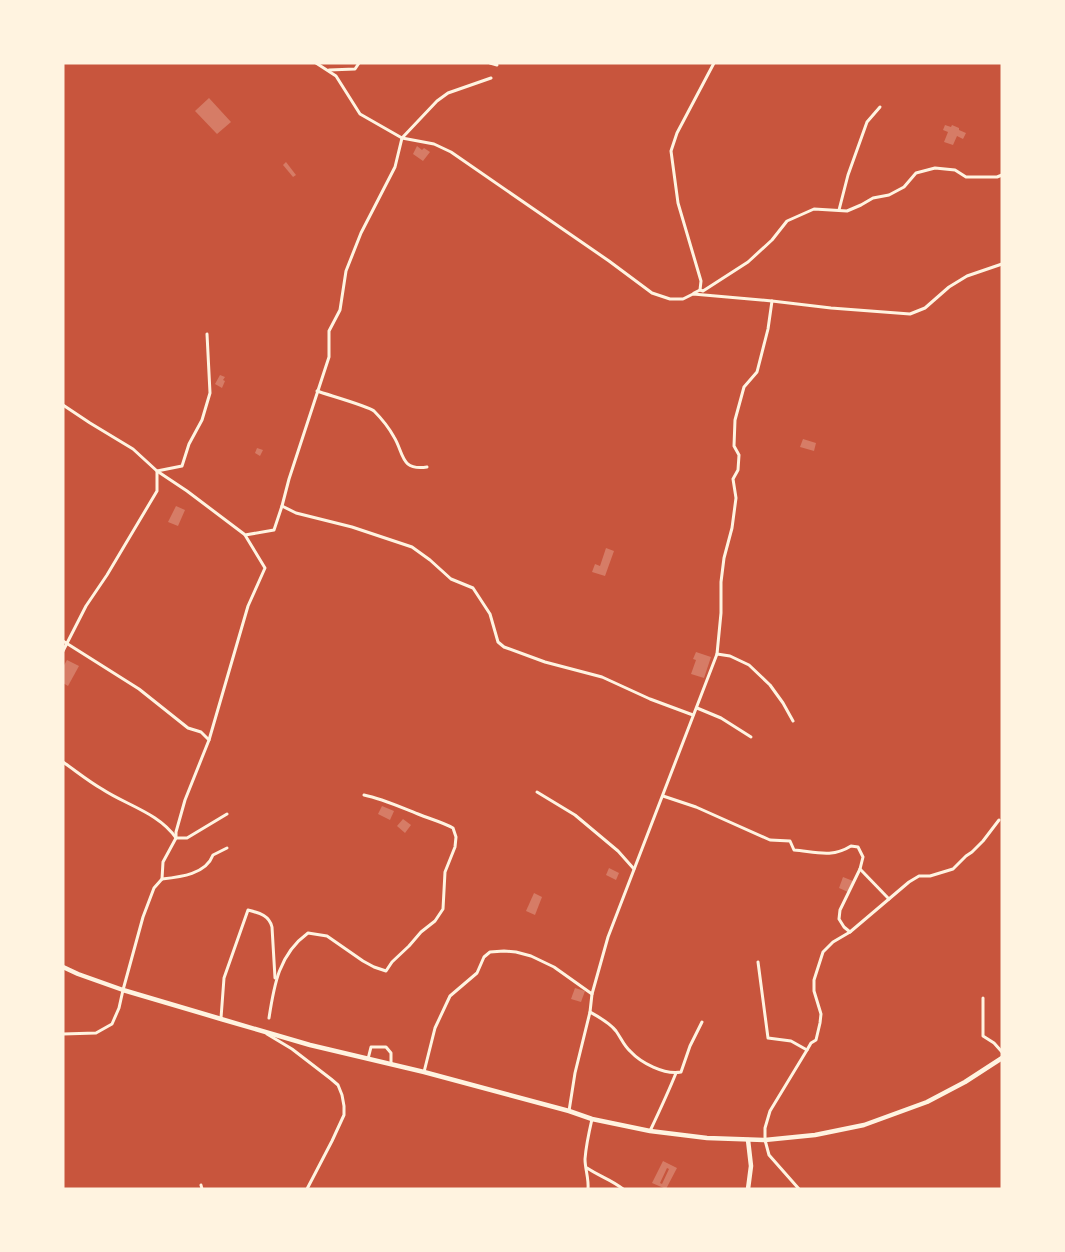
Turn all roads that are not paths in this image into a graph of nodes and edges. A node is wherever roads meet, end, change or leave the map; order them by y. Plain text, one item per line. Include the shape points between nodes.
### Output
1 (316, 63) edge
2 (359, 63) edge
3 (490, 63) edge
4 (714, 63) edge
5 (497, 65) dead end
6 (328, 70) junction
7 (491, 78) dead end
8 (880, 106) dead end
9 (402, 138) junction
10 (1002, 175) edge
11 (839, 210) junction
12 (1002, 264) edge
13 (700, 290) junction
14 (693, 294) junction
15 (772, 301) junction
16 (207, 334) dead end
17 (317, 391) junction
18 (63, 405) edge
19 (427, 467) dead end
20 (157, 471) junction
21 (282, 506) junction
22 (245, 535) junction
23 (65, 642) edge
24 (63, 651) edge
25 (717, 654) junction
26 (697, 708) junction
27 (693, 715) junction
28 (793, 721) dead end
29 (751, 737) dead end
30 (208, 740) junction
31 (63, 762) edge
32 (537, 792) dead end
33 (364, 795) dead end
34 (663, 796) junction
35 (227, 814) dead end
36 (999, 820) dead end
37 (176, 838) junction
38 (226, 848) dead end
39 (634, 869) junction
40 (860, 869) junction
41 (162, 879) junction
42 (889, 899) junction
43 (850, 932) junction
44 (758, 962) dead end
45 (63, 968) edge
46 (275, 979) junction
47 (123, 990) junction
48 (592, 994) junction
49 (983, 998) dead end
50 (590, 1012) junction
51 (269, 1018) dead end
52 (220, 1020) junction
53 (702, 1022) dead end
54 (263, 1031) junction
55 (63, 1034) edge
56 (807, 1050) junction
57 (1002, 1052) edge
58 (1002, 1058) edge
59 (368, 1059) junction
60 (391, 1064) junction
61 (424, 1072) junction
62 (676, 1073) junction
63 (569, 1111) junction
64 (591, 1119) junction
65 (650, 1131) junction
66 (748, 1140) junction
67 (765, 1140) junction
68 (585, 1167) junction
69 (307, 1189) edge
70 (588, 1189) edge
71 (623, 1189) edge
72 (748, 1189) edge
73 (799, 1189) edge

1 - 6 street
2 - 6 street via 354,69
3 - 5 street
4 - 13 street via 671,151 678,202 701,280
6 - 9 street via 360,114
7 - 9 street via 447,93
8 - 11 street via 867,122
9 - 14 street via 434,144 451,152 652,293 670,299
9 - 17 street via 395,166 346,271 340,310 329,331 329,357
10 - 11 street via 966,177 935,168 916,173 904,187 889,195 847,211
11 - 13 street via 814,209 787,221 748,262
12 - 15 street via 968,276 925,308 910,314
13 - 14 street
14 - 15 street
15 - 25 street via 757,372 744,387 735,420 734,446 739,455 733,480 736,498 721,582
16 - 20 street via 210,393 202,420 182,466
17 - 19 street via 372,409 410,466
17 - 21 street
18 - 20 street via 133,449
20 - 22 street
20 - 23 street via 157,491
21 - 22 street via 274,530
21 - 27 street via 412,547 451,579 473,588 504,647 602,677
22 - 30 street via 265,568 248,606
23 - 24 street
23 - 30 street via 139,689
25 - 26 street
25 - 28 street via 749,664 770,685
26 - 27 street
26 - 29 street
27 - 34 street
30 - 37 street via 185,800
31 - 37 street via 169,828
32 - 39 street via 575,815
33 - 46 street via 453,828 455,847 445,872 443,909 386,971 368,964 327,936 308,933 289,951
34 - 39 street
34 - 40 street via 770,840 790,841 794,850 819,854 840,853 851,846 858,848 863,857
35 - 37 street via 187,838
36 - 42 street via 953,869 919,876
37 - 41 street via 163,862
38 - 41 street via 190,875
39 - 48 street
40 - 42 street
40 - 43 street via 840,910 839,919
41 - 47 street via 154,888 143,917
42 - 43 street
43 - 56 street via 823,952 814,980 820,1023 816,1040
44 - 56 street via 768,1038 791,1041
45 - 47 main road
46 - 51 street
46 - 52 street via 270,920 248,910 224,978
47 - 52 main road
47 - 55 street via 112,1024 96,1033
48 - 50 street
48 - 61 street via 531,956 490,952 477,973 450,996 435,1028
49 - 57 street via 983,1036
50 - 62 street via 616,1030 629,1051 643,1061
50 - 63 street
52 - 54 main road
53 - 62 street via 681,1072
54 - 59 main road
54 - 69 street via 331,1079 342,1095 344,1115
56 - 67 street via 770,1111
58 - 67 main road via 927,1102 864,1125
59 - 60 main road
59 - 60 street via 371,1047 386,1047 391,1053
60 - 61 main road
61 - 63 main road
62 - 65 street
63 - 64 main road
64 - 65 main road
64 - 68 street
65 - 66 main road
66 - 67 main road
66 - 72 main road
67 - 73 street via 769,1155
68 - 70 street
68 - 71 street

